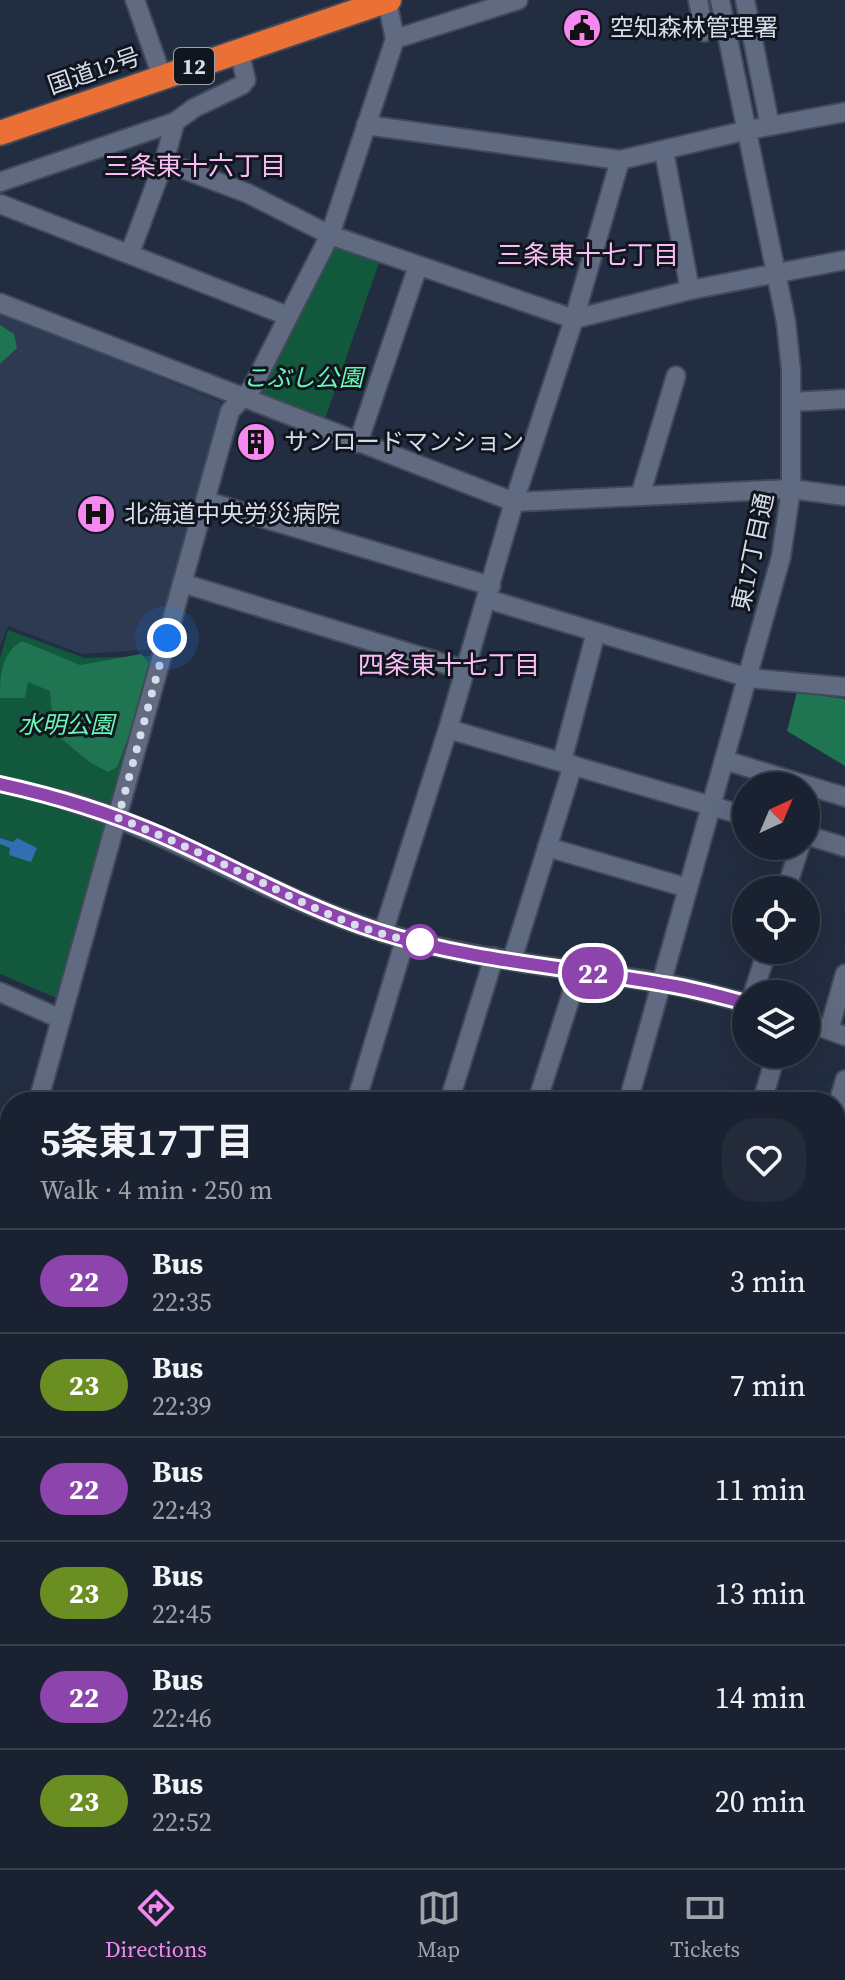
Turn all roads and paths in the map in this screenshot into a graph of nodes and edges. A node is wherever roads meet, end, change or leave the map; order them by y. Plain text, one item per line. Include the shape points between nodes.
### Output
1 (135, 0) edge
2 (388, 0) edge
3 (518, 0) edge
4 (698, 0) edge
5 (720, 0) edge
6 (745, 0) edge
7 (704, 32) dead end
8 (395, 39) junction
9 (239, 50) junction
10 (162, 77) junction
11 (845, 112) edge
12 (175, 122) junction
13 (366, 125) junction
14 (770, 126) junction
15 (748, 130) junction
16 (0, 133) edge
17 (664, 151) junction
18 (620, 160) junction
19 (164, 162) junction
20 (0, 182) edge
21 (0, 204) edge
22 (330, 235) junction
23 (130, 253) junction
24 (845, 260) edge
25 (418, 266) junction
26 (778, 274) junction
27 (690, 290) junction
28 (0, 303) edge
29 (288, 316) junction
30 (574, 319) junction
31 (676, 376) dead end
32 (242, 399) junction
33 (845, 399) edge
34 (791, 402) junction
35 (358, 443) junction
36 (791, 489) junction
37 (640, 496) junction
38 (845, 496) edge
39 (206, 501) junction
40 (514, 502) junction
41 (182, 583) junction
42 (489, 593) junction
43 (596, 632) junction
44 (465, 670) junction
45 (749, 678) junction
46 (845, 687) edge
47 (448, 729) junction
48 (724, 760) junction
49 (568, 763) junction
50 (845, 797) edge
51 (65, 800) tunnel mouth
52 (711, 804) junction
53 (732, 811) edge
54 (118, 818) junction
55 (820, 839) edge
56 (547, 847) junction
57 (845, 847) edge
58 (688, 888) junction
59 (383, 933) junction
60 (405, 940) junction
61 (503, 958) junction
62 (579, 971) junction
63 (845, 974) edge
64 (662, 983) junction
65 (0, 992) edge
66 (732, 1000) edge
67 (61, 1019) junction
68 (837, 1033) edge
69 (772, 1068) edge
70 (41, 1092) edge
71 (359, 1092) edge
72 (453, 1092) edge
73 (540, 1092) edge
74 (631, 1092) edge
75 (765, 1092) edge

1 - 10 street
2 - 8 street
2 - 9 highway, 国道12号 / 12
3 - 8 street
4 - 7 street
5 - 15 street, 東17丁目通
6 - 14 street
8 - 13 street
9 - 10 highway, 国道12号 / 12
9 - 12 street via 246,80 242,85
10 - 16 highway, 国道12号 / 12
11 - 14 street
12 - 19 street
12 - 20 street
13 - 18 street
13 - 22 street
14 - 15 street
15 - 17 street
15 - 26 street, 東17丁目通
17 - 18 street
17 - 27 street
18 - 30 street
19 - 22 street via 247,193
19 - 23 street
21 - 23 street
22 - 25 street
22 - 29 street
23 - 29 street
24 - 26 street
25 - 30 street
25 - 35 street
26 - 27 street
26 - 34 street, 東17丁目通
27 - 30 street
28 - 32 street
29 - 32 street
30 - 40 street
31 - 37 street
32 - 35 street
32 - 39 street via 230,411
33 - 34 street
34 - 36 street, 東17丁目通
35 - 40 street
36 - 37 street
36 - 38 street
36 - 45 street, 東17丁目通 via 781,557
37 - 40 street
39 - 41 street
39 - 42 street
40 - 42 street
41 - 44 street
41 - 54 street
42 - 43 street
42 - 44 street
43 - 45 street
43 - 49 street
44 - 47 street
45 - 46 street
45 - 48 street, 東17丁目通
47 - 49 street
47 - 59 street
48 - 50 street
48 - 52 street, 東17丁目通
49 - 52 street
49 - 56 street
51 - 54 street
52 - 53 street
52 - 58 street, 東17丁目通
54 - 59 street via 313,908
54 - 67 street
55 - 57 street
56 - 58 street
56 - 61 street
58 - 64 street, 東17丁目通
59 - 60 street
60 - 61 street
60 - 71 street
61 - 62 street
61 - 72 street
62 - 64 street
62 - 73 street
63 - 68 street
64 - 66 street
64 - 74 street, 東17丁目通
65 - 67 street
67 - 70 street
69 - 75 street

